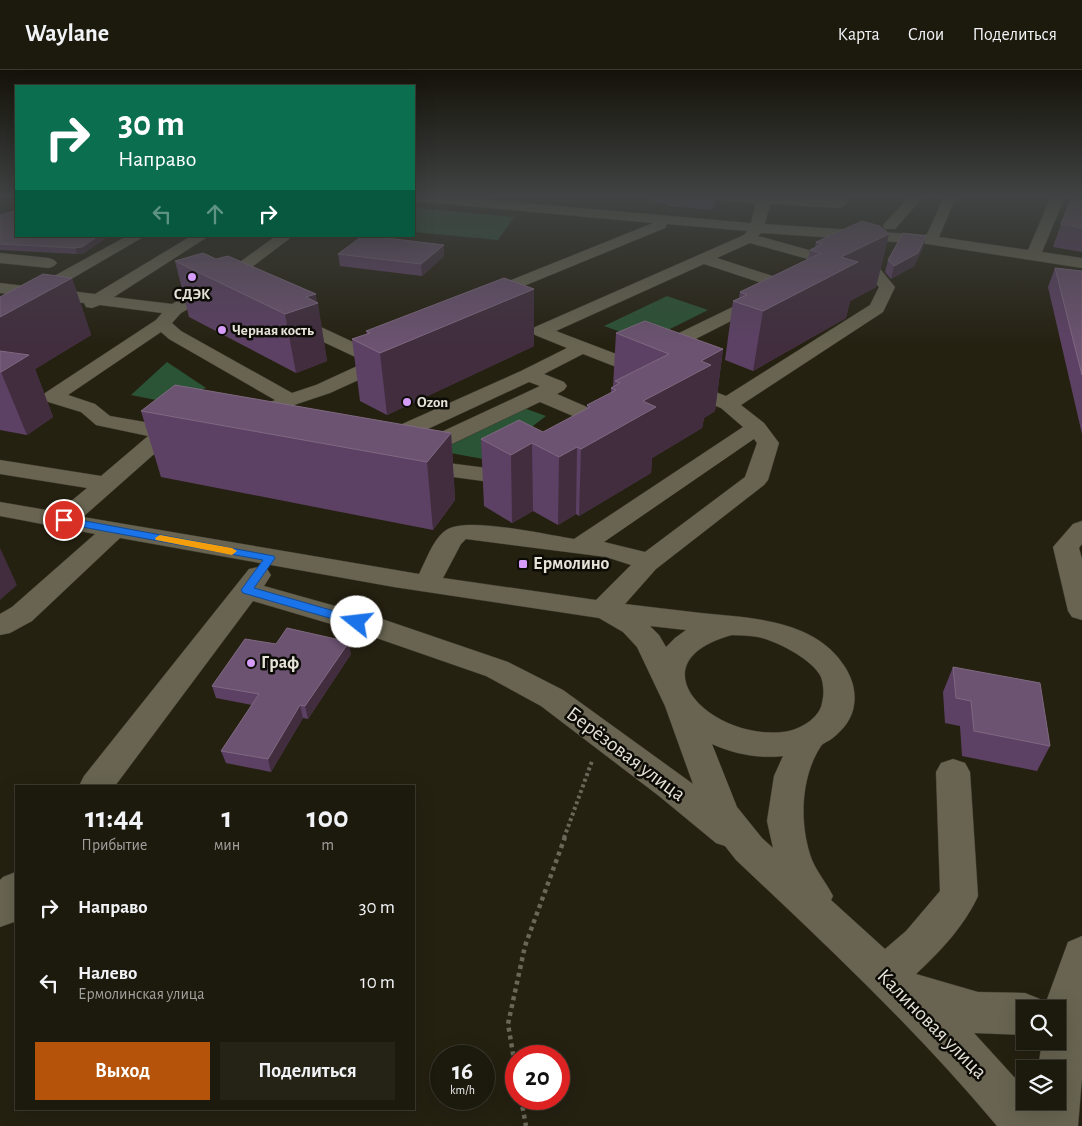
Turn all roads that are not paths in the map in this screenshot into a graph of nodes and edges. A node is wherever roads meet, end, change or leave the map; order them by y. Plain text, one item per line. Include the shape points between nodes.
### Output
1 (120, 246) edge
2 (185, 246) edge
3 (272, 246) edge
4 (609, 246) edge
5 (726, 246) edge
6 (794, 246) edge
7 (969, 246) edge
8 (1037, 246) edge
9 (1033, 256) junction
10 (0, 258) edge
11 (702, 258) junction
12 (49, 263) dead end
13 (1082, 263) edge
14 (218, 285) junction
15 (0, 288) edge
16 (36, 293) junction
17 (236, 294) edge
18 (97, 300) junction
19 (272, 311) edge
20 (487, 311) edge
21 (0, 313) edge
22 (73, 315) dead end
23 (169, 317) junction
24 (523, 325) dead end
25 (541, 331) junction
26 (582, 347) junction
27 (407, 351) edge
28 (380, 362) junction
29 (629, 365) junction
30 (528, 375) junction
31 (540, 394) junction
32 (290, 400) junction
33 (728, 404) junction
34 (234, 428) edge
35 (756, 428) junction
36 (165, 432) junction
37 (199, 435) edge
38 (577, 435) edge
39 (533, 458) edge
40 (383, 459) junction
41 (0, 466) edge
42 (106, 484) junction
43 (0, 509) edge
44 (64, 520) junction
45 (1082, 529) edge
46 (114, 530) junction
47 (579, 547) junction
48 (270, 558) junction
49 (647, 563) junction
50 (427, 584) junction
51 (247, 590) junction
52 (602, 610) junction
53 (1082, 611) edge
54 (0, 626) edge
55 (737, 626) junction
56 (676, 696) junction
57 (808, 738) junction
58 (953, 772) dead end
59 (97, 785) edge
60 (749, 849) junction
61 (15, 890) edge
62 (0, 910) edge
63 (832, 925) junction
64 (1082, 955) edge
65 (891, 982) junction
66 (1060, 1000) edge
67 (1016, 1014) edge
68 (1056, 1050) edge
69 (1028, 1126) edge
70 (1055, 1126) edge

1 - 16 street
2 - 18 street
3 - 14 street
4 - 20 street via 469,304
5 - 11 street
6 - 33 street via 875,273 887,287 877,308
7 - 9 street
8 - 9 street
9 - 13 street
10 - 12 street
11 - 25 street
11 - 29 street via 788,286
14 - 17 street
14 - 23 street
15 - 16 street
16 - 18 street
16 - 21 street
18 - 22 street
18 - 23 street
19 - 28 street
23 - 32 street via 175,335
23 - 36 street via 52,397 88,408 103,421
24 - 25 street
25 - 26 street
26 - 29 street
26 - 30 street
27 - 28 street
28 - 32 street via 323,389
29 - 33 street
30 - 31 street via 556,386
30 - 40 street
31 - 38 street via 603,421
31 - 40 street
32 - 34 street
33 - 35 street
35 - 47 street
35 - 49 street via 768,443 756,480
36 - 37 street
36 - 42 street
39 - 40 street via 498,476
41 - 42 street
42 - 44 street
43 - 44 street
44 - 46 street
45 - 53 street via 1066,547
46 - 48 street
46 - 54 street via 22,614
47 - 49 street via 633,554
47 - 50 street via 469,531 450,540
48 - 50 street
48 - 51 street
49 - 52 street
50 - 52 street
51 - 59 street
51 - 60 street, Берёзовая улица via 376,627 497,669 552,698 671,786
52 - 55 street
52 - 56 street via 633,625 649,642
55 - 56 street via 714,629 694,637 679,650 671,667
55 - 57 street via 776,632 806,644 835,675 840,693 837,711 826,726
56 - 57 street via 700,724 740,742 784,744
56 - 60 street via 722,815
57 - 63 street via 791,776 785,821 795,866
58 - 65 street via 959,896
60 - 63 street
61 - 62 street
63 - 65 street, Калиновая улица
64 - 66 street
65 - 67 street via 978,1012
65 - 69 street, Калиновая улица via 968,1057
68 - 70 street

